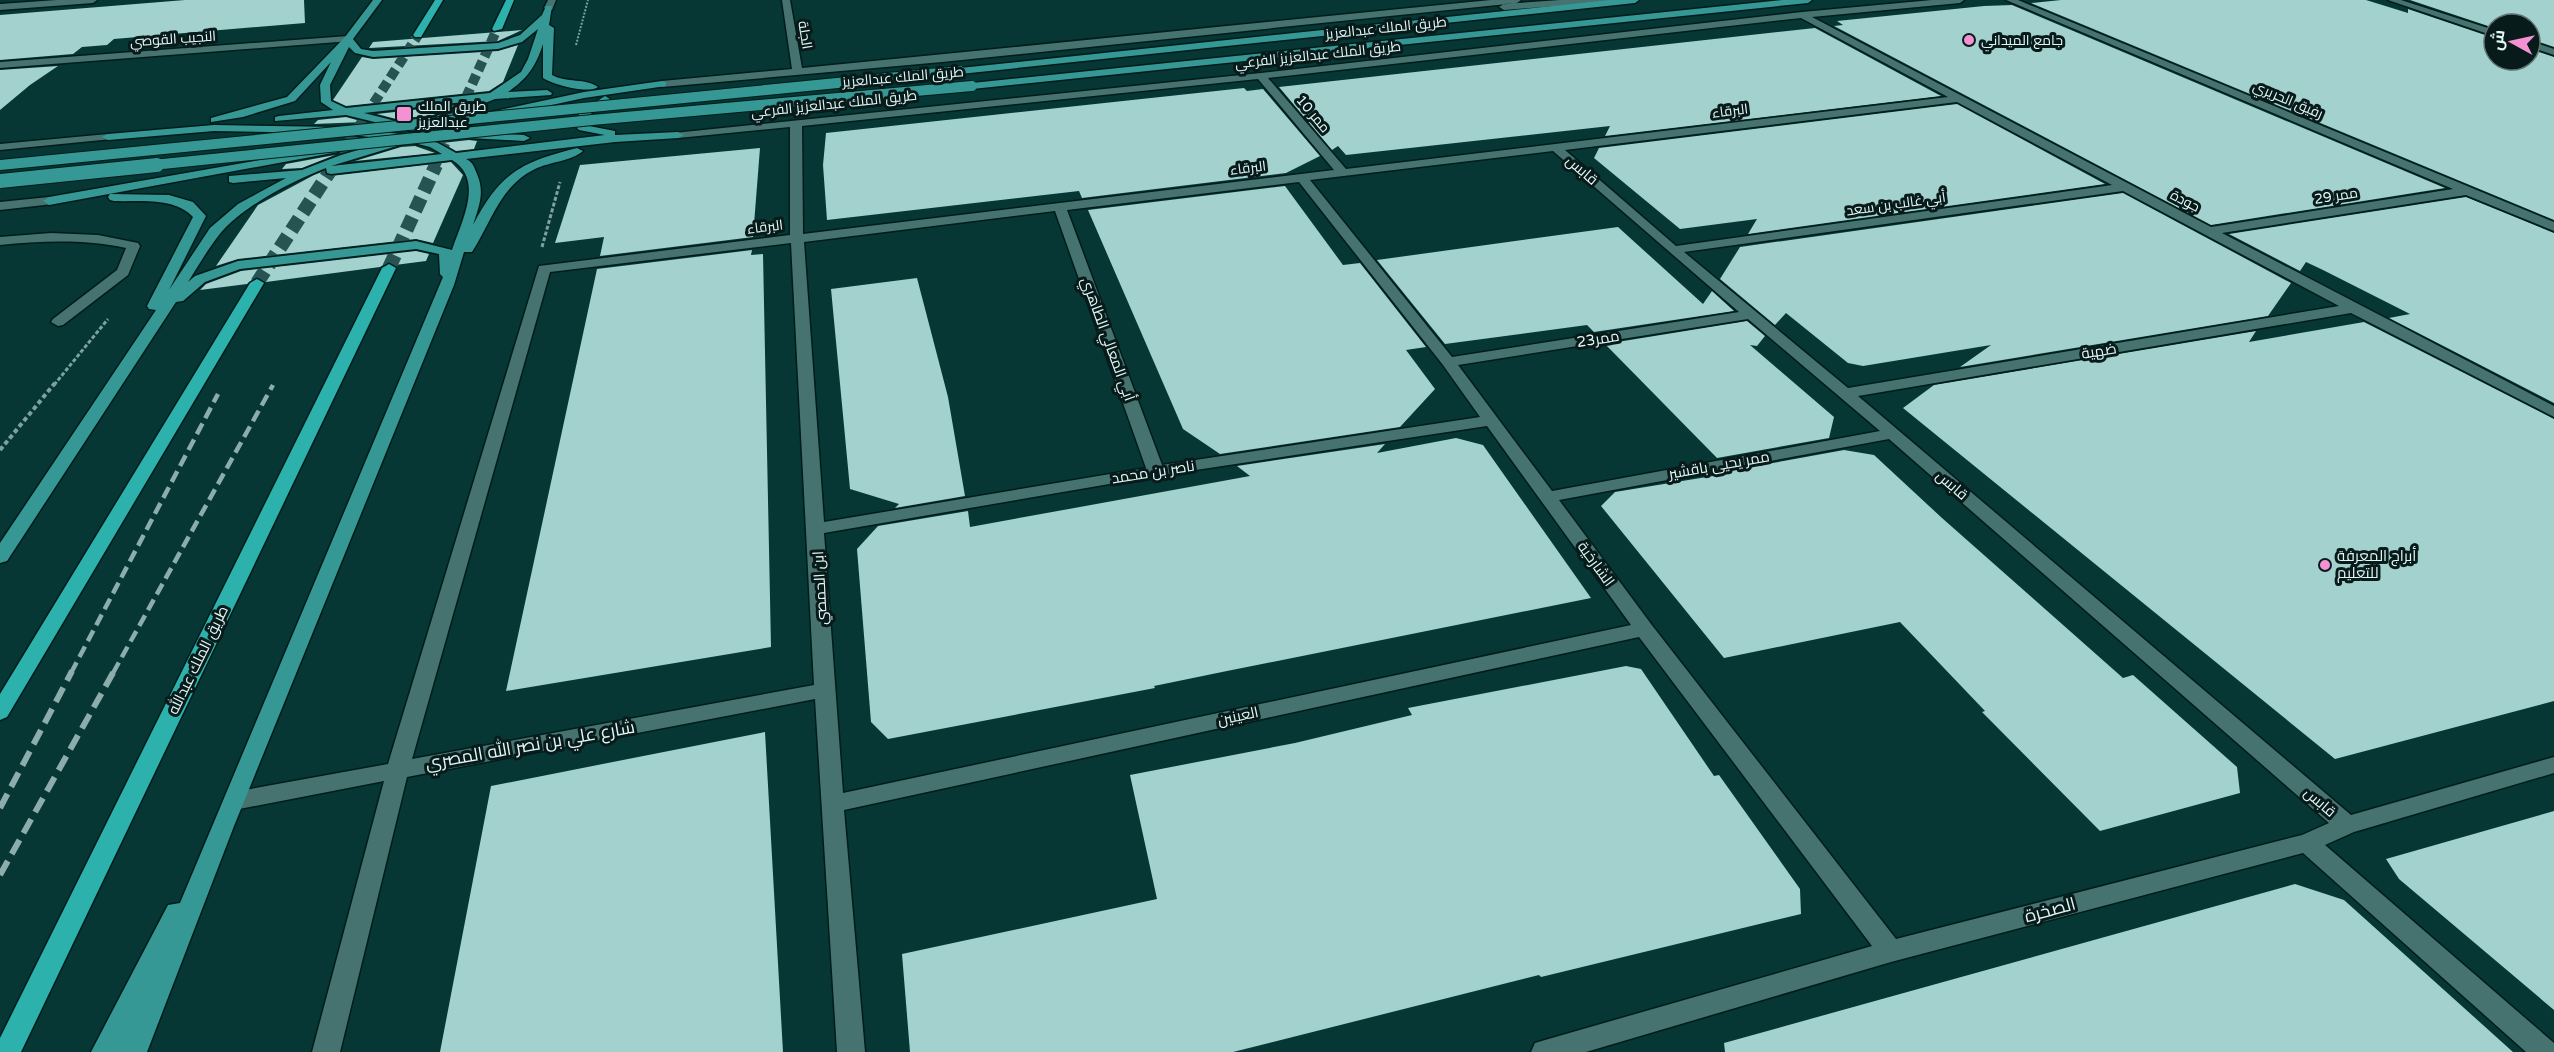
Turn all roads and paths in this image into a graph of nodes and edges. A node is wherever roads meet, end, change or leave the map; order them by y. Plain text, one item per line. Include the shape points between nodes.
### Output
1 (93, 0) edge
2 (378, 0) edge
3 (440, 0) edge
4 (510, 0) edge
5 (588, 0) edge
6 (786, 0) edge
7 (1389, 0) edge
8 (1517, 0) edge
9 (1635, 0) edge
10 (1808, 0) edge
11 (1960, 0) edge
12 (2010, 0) edge
13 (2392, 0) edge
14 (1610, 2) junction
15 (551, 4) edge
16 (0, 7) edge
17 (1401, 11) junction
18 (1802, 15) junction
19 (1299, 22) junction
20 (497, 29) tunnel mouth
21 (2482, 29) edge
22 (418, 35) tunnel mouth
23 (348, 39) junction
24 (574, 50) dead end
25 (0, 65) edge
26 (798, 73) junction
27 (1261, 76) junction
28 (662, 84) junction
29 (490, 96) junction
30 (1956, 99) junction
31 (343, 111) junction
32 (796, 123) junction
33 (214, 128) junction
34 (431, 132) junction
35 (411, 133) junction
36 (678, 135) junction
37 (392, 136) junction
38 (108, 137) junction
39 (612, 139) junction
40 (0, 147) edge
41 (1555, 147) junction
42 (455, 155) junction
43 (0, 165) edge
44 (1341, 171) junction
45 (306, 172) junction
46 (1301, 177) junction
47 (0, 181) edge
48 (560, 182) dead end
49 (2123, 187) junction
50 (2466, 191) junction
51 (49, 201) junction
52 (0, 206) edge
53 (1060, 207) junction
54 (2554, 227) edge
55 (2211, 231) junction
56 (797, 238) junction
57 (0, 241) edge
58 (1673, 250) junction
59 (389, 268) tunnel mouth
60 (544, 269) junction
61 (257, 283) tunnel mouth
62 (447, 285) junction
63 (2352, 308) junction
64 (1749, 315) junction
65 (58, 322) dead end
66 (1448, 362) junction
67 (118, 377) junction
68 (1845, 393) junction
69 (2554, 412) edge
70 (1489, 421) junction
71 (1892, 434) junction
72 (1156, 471) junction
73 (1547, 496) junction
74 (817, 529) junction
75 (0, 557) edge
76 (1644, 629) junction
77 (826, 690) junction
78 (0, 712) edge
79 (2554, 765) edge
80 (398, 769) junction
81 (234, 801) junction
82 (832, 804) junction
83 (2347, 825) junction
84 (222, 826) junction
85 (2307, 843) junction
86 (1891, 951) junction
87 (8, 1052) edge
88 (105, 1052) edge
89 (134, 1052) edge
90 (326, 1052) edge
91 (851, 1052) edge
92 (1545, 1052) edge
93 (2545, 1052) edge

1 - 16 street
2 - 23 main road
3 - 22 highway
4 - 20 highway
5 - 24 path
6 - 26 street, الجلة
7 - 17 street
8 - 17 street
9 - 14 main road, طريق الملك عبدالعزيز
10 - 47 main road, طريق الملك عبدالعزيز, bridge
11 - 18 street, طريق الملك عبدالعزيز الفرعي
12 - 50 street, رفيق الحريري
13 - 21 street
14 - 19 street via 1569,2 1352,22
14 - 43 main road, طريق الملك عبدالعزيز, bridge via 960,71
15 - 23 main road via 531,33 498,46 373,54 358,51
15 - 28 main road via 547,76 557,82 592,87
15 - 29 main road via 530,69
17 - 19 street
18 - 27 street, طريق الملك عبدالعزيز الفرعي
18 - 30 street, جودة
19 - 26 street
23 - 25 street, النجيب القوصي
23 - 31 main road via 325,86 326,102
23 - 38 main road via 291,99 239,115
26 - 28 street
27 - 32 street, طريق الملك عبدالعزيز الفرعي
27 - 44 street, ممر 10
28 - 29 main road
28 - 34 main road via 553,101
28 - 36 main road via 606,99 583,115 583,128 616,134
29 - 31 main road
29 - 35 main road
30 - 41 street, البرقاء
30 - 49 street, جودة
31 - 33 main road
31 - 35 main road
32 - 36 street, طريق الملك عبدالعزيز الفرعي
32 - 56 street, ابن الحمصي
33 - 37 main road via 314,129
33 - 38 main road
34 - 35 main road
34 - 39 main road
35 - 37 main road
35 - 42 main road
35 - 45 main road
36 - 39 main road
36 - 62 main road via 611,142 543,160 515,176 499,193
37 - 51 main road
38 - 40 street
38 - 51 main road via 199,140 204,155 180,172 156,180
39 - 42 main road
41 - 44 street, البرقاء
41 - 58 street, قابس
42 - 45 main road
42 - 62 main road via 468,164 476,197
44 - 46 street, البرقاء
45 - 51 main road
45 - 67 main road via 242,207 215,231
46 - 53 street, البرقاء
46 - 66 street, الشارخية
48 - 60 path via 541,251
49 - 55 street, جودة
49 - 58 street, أبي غالب بن سعد
50 - 54 street, رفيق الحريري
50 - 55 street, ممر 29
51 - 52 street
51 - 67 main road via 169,199 189,205 200,216
53 - 56 street, البرقاء
53 - 72 street, أبي المعالي الطاهري
55 - 63 street, جودة
56 - 60 street, البرقاء
56 - 74 street, ابن الحمصي
57 - 65 street via 55,236 102,238 133,246 123,272
58 - 64 street, قابس
59 - 87 highway, طريق الملك عبدالله
60 - 80 street
61 - 78 highway
62 - 67 main road via 446,251 416,246 238,264 200,279 181,293
62 - 81 main road
63 - 68 street, ضهية
63 - 69 street, جودة
64 - 66 street, ممر23
64 - 68 street, قابس
66 - 70 street, الشارخية
67 - 75 main road
68 - 71 street, قابس
70 - 72 street, ناصر بن محمد
70 - 73 street, الشارخية
71 - 73 street, ممر يحيى باقشير
71 - 83 street, قابس
72 - 74 street, ناصر بن محمد
73 - 76 street, الشارخية
74 - 77 street, ابن الحمصي
76 - 82 street, العينين
76 - 86 street, الشارخية
77 - 80 street, شارع علي بن نصر الله المصري
77 - 82 street, ابن الحمصي
79 - 83 street, الصخرة
80 - 81 street, شارع علي بن نصر الله المصري
80 - 90 street
81 - 84 main road
82 - 91 street, ابن الحمصي
83 - 85 street, الصخرة
84 - 88 main road
84 - 89 main road
85 - 86 street, الصخرة
85 - 93 street
86 - 92 street, الصخرة

